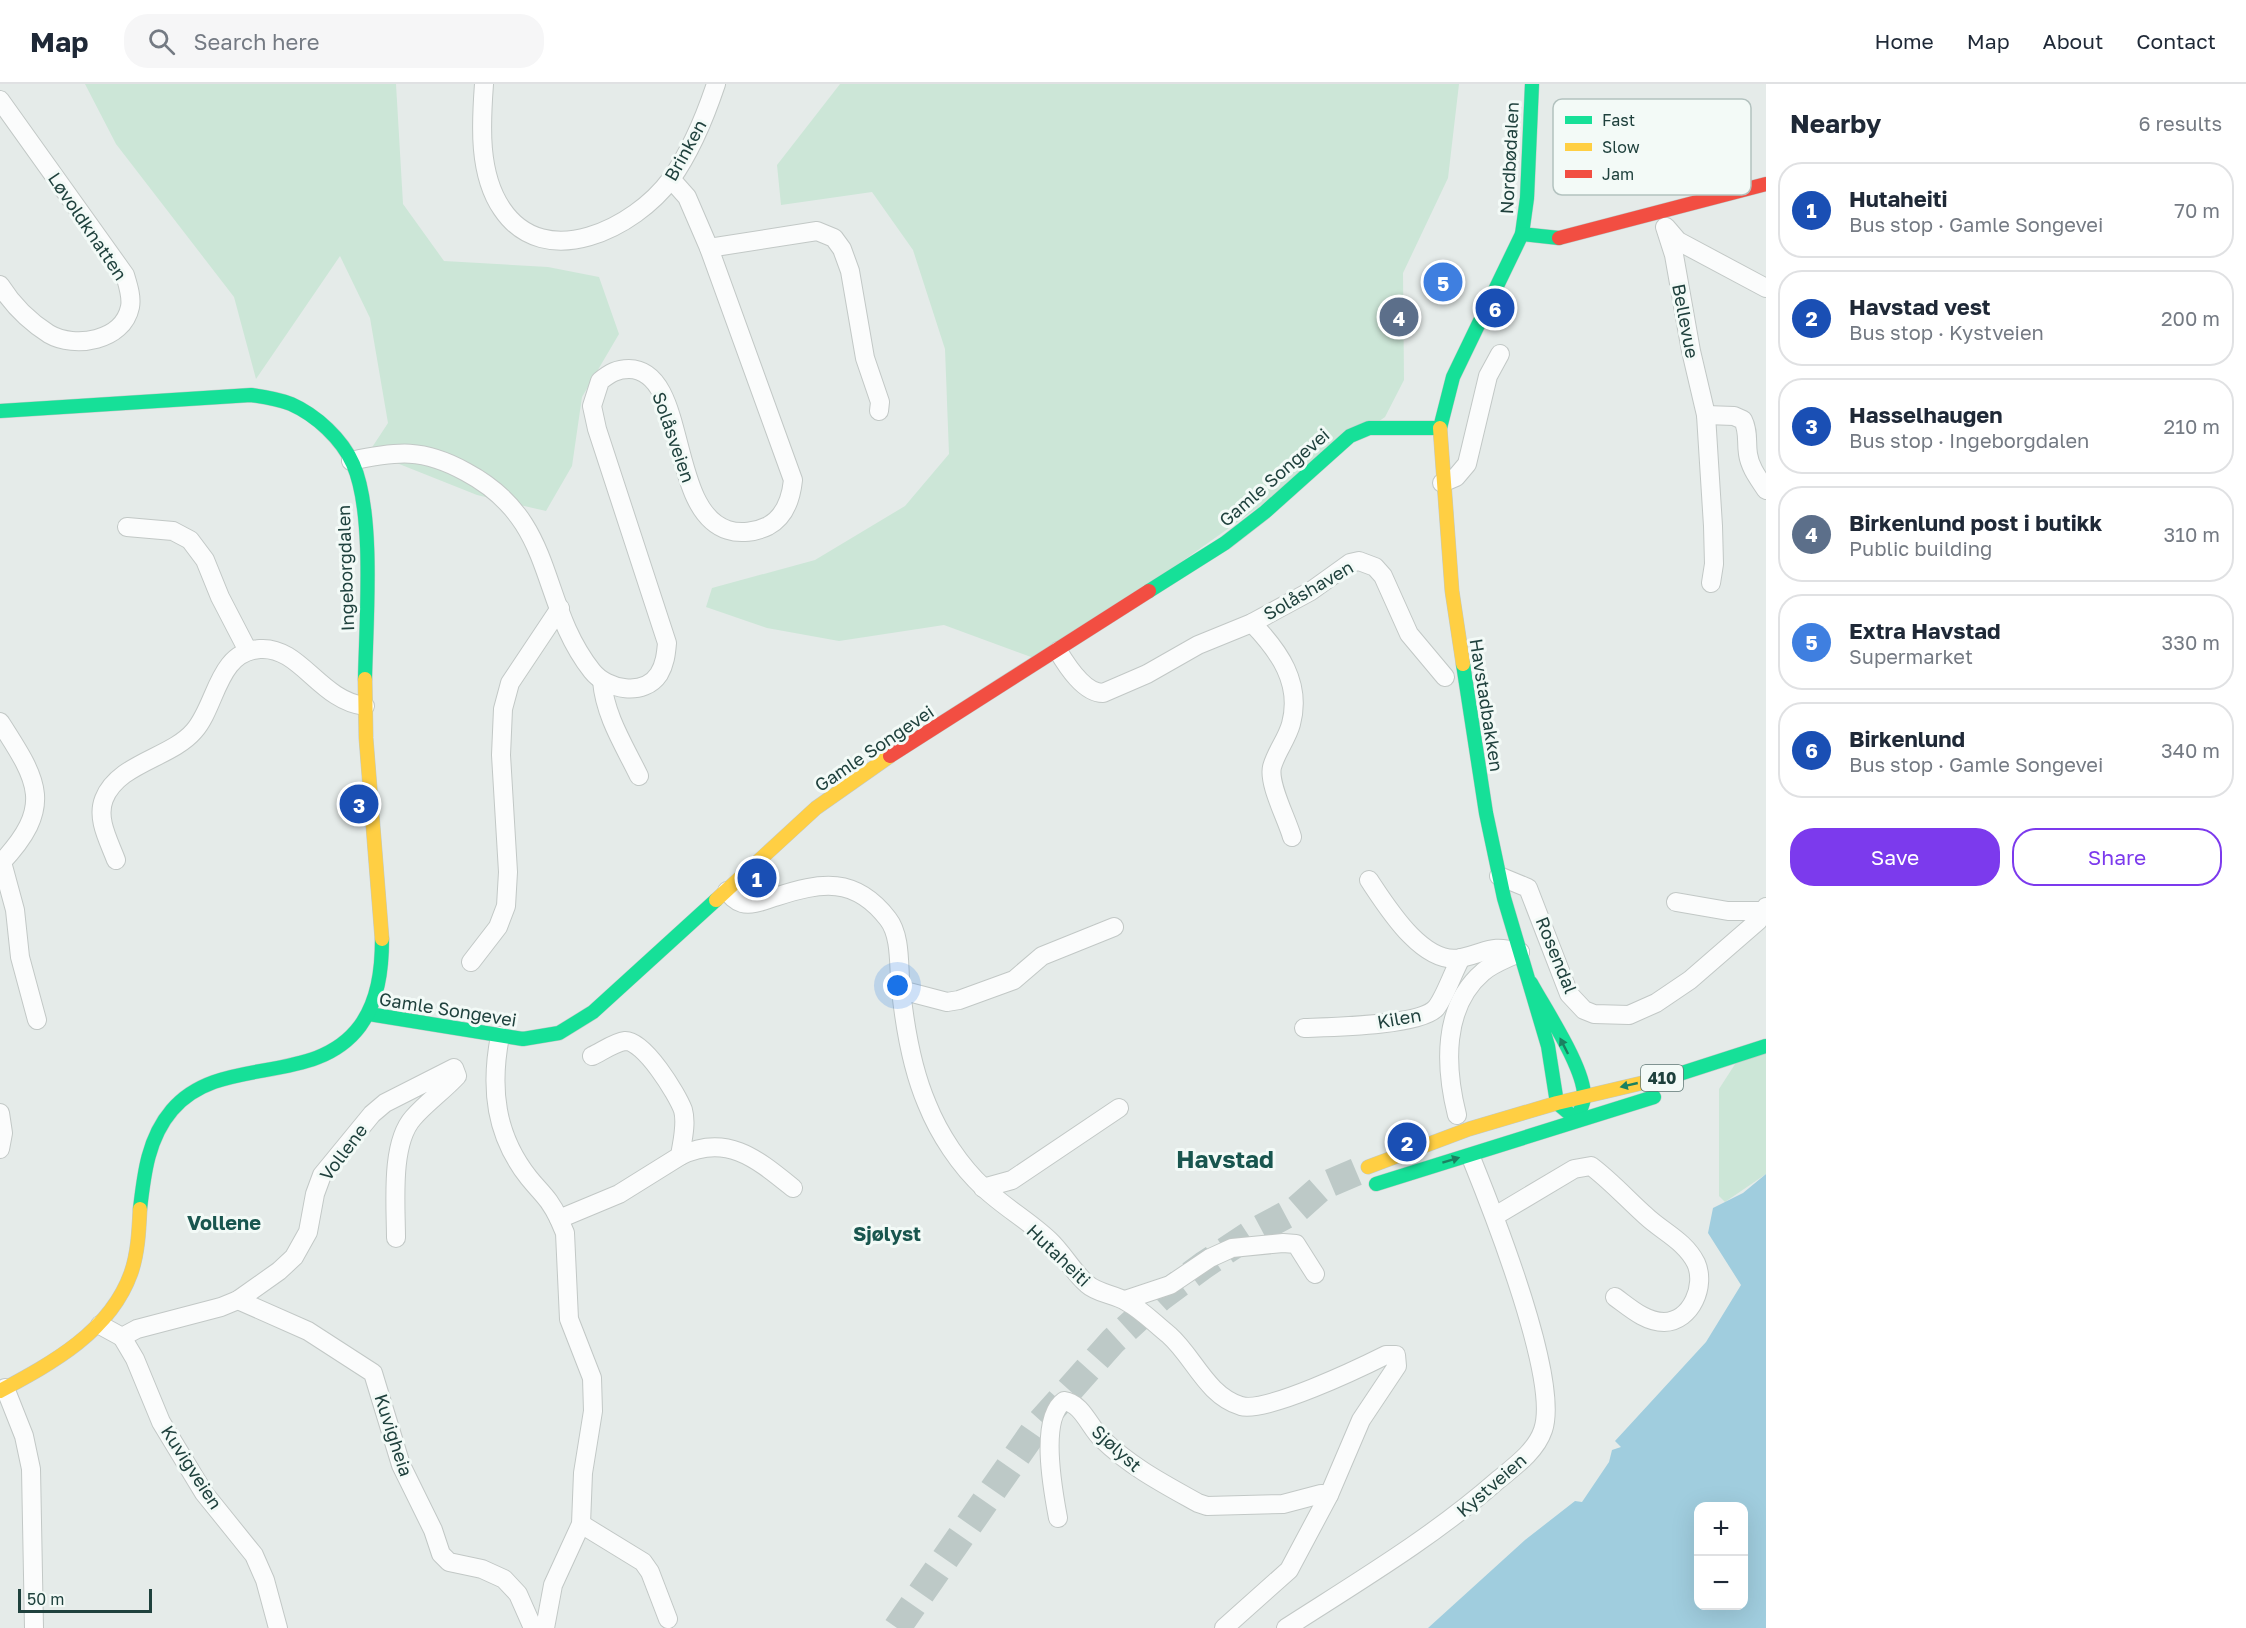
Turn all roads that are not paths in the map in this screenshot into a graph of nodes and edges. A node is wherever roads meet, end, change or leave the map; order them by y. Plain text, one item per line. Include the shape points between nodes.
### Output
1 (484, 84) edge
2 (716, 84) edge
3 (1532, 84) edge
4 (0, 100) edge
5 (671, 179) junction
6 (1766, 184) edge
7 (1751, 189) edge
8 (1734, 195) edge
9 (1663, 219) junction
10 (1522, 234) junction
11 (709, 248) junction
12 (0, 285) edge
13 (1766, 288) edge
14 (1500, 354) dead end
15 (0, 411) edge
16 (879, 411) dead end
17 (1706, 415) junction
18 (1440, 428) junction
19 (351, 461) junction
20 (1442, 483) junction
21 (1766, 490) edge
22 (127, 527) dead end
23 (1711, 583) dead end
24 (560, 608) junction
25 (1252, 622) junction
26 (248, 651) junction
27 (1058, 651) junction
28 (1445, 677) dead end
29 (602, 681) junction
30 (365, 706) junction
31 (0, 722) edge
32 (639, 776) dead end
33 (1292, 837) dead end
34 (117, 860) dead end
35 (1, 863) edge
36 (1498, 876) junction
37 (1370, 880) dead end
38 (727, 891) junction
39 (1676, 902) dead end
40 (1764, 909) edge
41 (1114, 927) dead end
42 (1520, 952) junction
43 (1461, 958) junction
44 (471, 962) dead end
45 (1531, 983) junction
46 (901, 990) junction
47 (369, 1014) junction
48 (37, 1020) dead end
49 (1304, 1028) dead end
50 (500, 1036) junction
51 (1766, 1046) edge
52 (1766, 1054) edge
53 (592, 1056) dead end
54 (1584, 1096) junction
55 (1557, 1102) junction
56 (1119, 1108) dead end
57 (0, 1113) edge
58 (1456, 1115) dead end
59 (1577, 1120) junction
60 (0, 1149) edge
61 (680, 1156) junction
62 (1472, 1160) dead end
63 (1368, 1167) tunnel mouth
64 (1376, 1184) dead end
65 (793, 1188) dead end
66 (983, 1188) junction
67 (1495, 1216) junction
68 (559, 1219) junction
69 (396, 1238) dead end
70 (1315, 1274) dead end
71 (1615, 1297) dead end
72 (238, 1300) junction
73 (1125, 1300) junction
74 (100, 1324) junction
75 (122, 1337) junction
76 (2, 1390) edge
77 (1329, 1495) junction
78 (1058, 1518) dead end
79 (581, 1524) junction
80 (668, 1619) dead end
81 (34, 1628) edge
82 (278, 1628) edge
83 (533, 1628) edge
84 (545, 1628) edge
85 (1224, 1628) edge
86 (1286, 1628) edge

1 - 5 street, Brinken via 481,121 486,171 500,207 515,226 528,234 548,239 597,236 622,224
2 - 5 street, Brinken via 697,135
3 - 10 main road, Nordbødalen
4 - 12 street, Løvoldknatten via 125,275 131,306 127,317 104,337 65,340 27,317
5 - 11 street, Solåsveien via 687,197
6 - 7 main road
8 - 9 main road
9 - 10 main road via 1557,238
9 - 13 street via 1678,241
9 - 17 street, Bellevue via 1674,255 1690,351
10 - 18 main road via 1451,377
11 - 16 street via 817,231 834,238 850,271
11 - 29 street, Solåsveien via 789,464 792,495 773,523 760,530 736,532 712,522 702,512 687,476 669,410 648,373 620,369 600,381 592,406 597,429 667,643 664,664 647,685 624,689
14 - 20 street via 1488,376 1467,464 1456,477
15 - 19 main road, Ingeborgdalen via 251,395 285,401 318,422 339,440
17 - 21 street via 1743,420 1752,470
17 - 23 street, Bellevue via 1713,526
18 - 20 main road, Havstadbakken
18 - 27 main road, Gamle Songevei via 1368,428 1350,436 1225,543
19 - 24 street via 395,452 424,455 486,482 524,520
19 - 30 main road, Ingeborgdalen via 362,502 367,560
20 - 36 main road, Havstadbakken via 1459,644
22 - 26 street via 173,531 190,540 205,560
24 - 29 street via 575,647
24 - 44 street via 510,683 503,709 506,906 498,927
25 - 27 street, Solåshaven via 1103,693 1084,685
25 - 28 street, Solåshaven via 1311,591 1350,563 1366,561 1383,576 1408,634
25 - 33 street, Solåshaven via 1279,655 1294,689 1291,725 1272,767 1272,781
26 - 30 street via 280,652 336,697
26 - 34 street via 223,674 194,732 127,774 107,792 102,822
27 - 38 main road, Gamle Songevei via 863,773 816,808
29 - 32 street via 611,722
30 - 47 main road, Ingeborgdalen via 382,949
31 - 35 street via 27,764 36,796 29,824
35 - 48 street via 15,910 20,957
36 - 40 street, Rosendal via 1528,888 1569,994 1584,1010 1594,1014 1629,1015 1656,1002 1690,980 1758,921
36 - 42 main road, Havstadbakken
37 - 43 street via 1390,912 1416,940 1444,958
38 - 46 street, Hutaheiti via 744,904 827,884 852,889 890,921 898,948
38 - 50 main road, Gamle Songevei via 574,1026 540,1038
39 - 40 street via 1728,911
41 - 46 street via 1042,956 1014,980 959,1000 947,1002
42 - 43 street via 1480,950
42 - 45 main road, Havstadbakken
42 - 58 street via 1485,970 1461,998 1450,1040 1448,1067
43 - 49 street, Kilen via 1436,1008 1423,1017
54 -> 45 main road, Havstadbakken via 1575,1068
45 - 55 main road, Havstadbakken via 1548,1046
46 - 66 street, Hutaheiti via 911,1052 926,1103 956,1156
47 - 50 main road, Gamle Songevei
47 - 74 main road, Gamle Songevei via 345,1047 324,1058 219,1082 197,1090 175,1107 156,1132 147,1159 131,1272
50 - 68 street via 493,1090 501,1125 510,1148 529,1178 550,1199
51 -> 54 main road, 410 via 1680,1074
52 - 59 main road, 410 via 1678,1090
53 - 61 street via 625,1041 647,1054 683,1110
54 - 55 main road, 410
54 - 59 main road
55 - 59 main road
55 - 63 main road, 410 via 1469,1129
56 - 66 street via 1012,1180
57 - 60 street
64 -> 59 main road, 410
61 - 65 street via 718,1146 736,1149 762,1162
61 - 68 street via 619,1194
62 - 67 street, Kystveien
66 - 73 street, Hutaheiti via 1048,1239 1086,1284
67 - 71 street via 1574,1169 1592,1166 1648,1219 1682,1244 1700,1274 1699,1293 1694,1301 1686,1312 1669,1321 1650,1320
67 - 86 street, Kystveien via 1542,1365 1546,1415 1540,1437 1521,1460 1464,1510
68 - 79 street via 566,1241 569,1319 592,1378 593,1411
69 - 72 street, Vollene via 395,1182 404,1133 412,1118 457,1076 454,1068 385,1103 372,1114 322,1175 308,1232 294,1257
70 - 73 street via 1296,1244 1232,1248 1170,1285
72 - 75 street, Vollene via 137,1329
72 - 83 street, Kuvigheia via 308,1331 373,1373 401,1465 441,1554 449,1562 482,1569 504,1579 518,1594
73 - 77 street, Hutaheiti via 1168,1335 1215,1391 1243,1407 1330,1383 1386,1354 1396,1355 1396,1366 1361,1420
74 - 75 street
74 - 76 main road, Gamle Songevei via 79,1345
75 - 82 street, Kuvigveien via 161,1422 204,1493 254,1555
76 - 81 street via 19,1418 31,1469
77 - 78 street, Sjølyst via 1283,1504 1198,1503 1133,1467 1100,1438 1076,1406 1064,1401 1055,1408 1051,1422 1051,1482
77 - 85 street via 1289,1570
79 - 80 street via 643,1562
79 - 84 street via 553,1585

